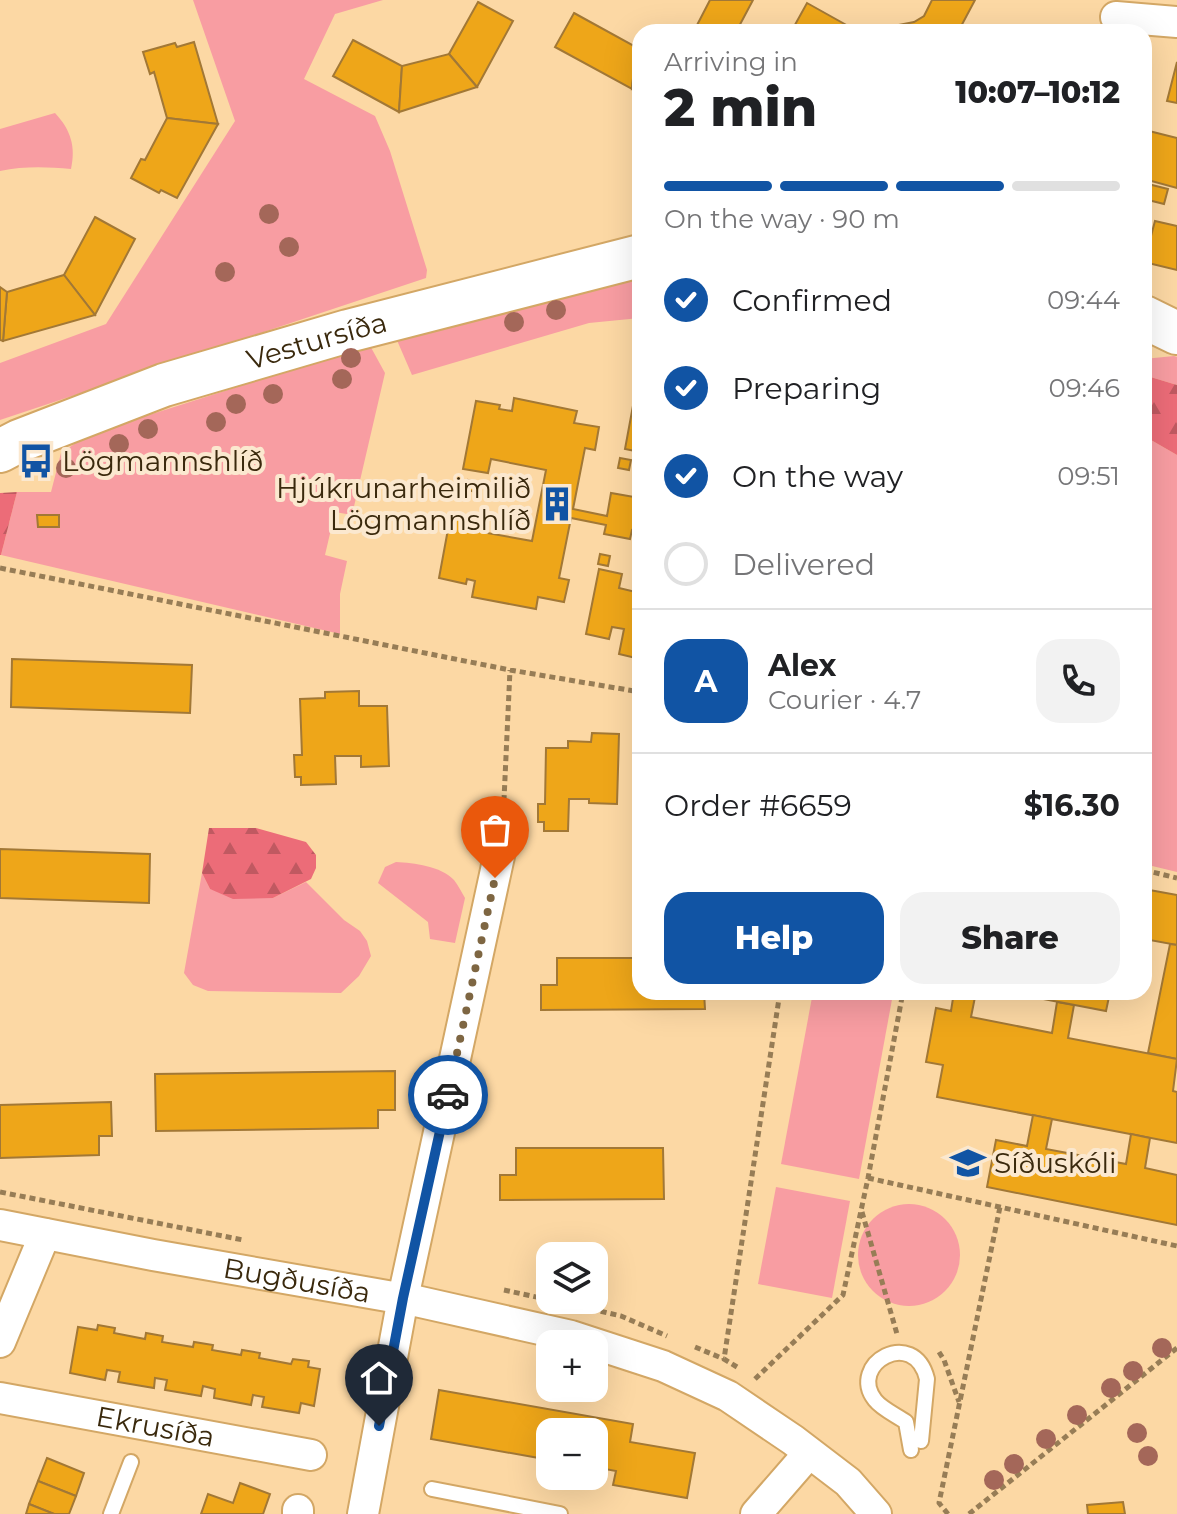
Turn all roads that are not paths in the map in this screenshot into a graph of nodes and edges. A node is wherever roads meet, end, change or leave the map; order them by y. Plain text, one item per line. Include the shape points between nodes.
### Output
1 (1115, 16) edge
2 (1177, 22) edge
3 (632, 258) edge
4 (1152, 321) edge
5 (1177, 333) edge
6 (0, 451) edge
7 (501, 847) road end
8 (0, 1225) edge
9 (45, 1234) junction
10 (403, 1298) junction
11 (0, 1342) edge
12 (0, 1398) edge
13 (916, 1446) joint
14 (809, 1453) junction
15 (311, 1455) dead end
16 (131, 1462) dead end
17 (432, 1489) dead end
18 (111, 1514) edge
19 (363, 1514) edge
20 (560, 1514) edge
21 (756, 1514) edge
22 (876, 1514) edge

1 - 2 street
3 - 6 street, Vestursíða via 164,385
4 - 5 street
7 - 10 street
8 - 9 street, Bugðusíða
9 - 10 street, Bugðusíða
9 - 11 street
10 - 14 street, Bugðusíða via 571,1336 663,1366 728,1396
10 - 19 street
12 - 15 street, Ekrusíða
13 - 13 lane via 925,1369 910,1355 890,1353 873,1365 868,1385 877,1403 906,1422
14 - 21 street
14 - 22 street, Bugðusíða via 848,1482
16 - 18 lane
17 - 20 lane

